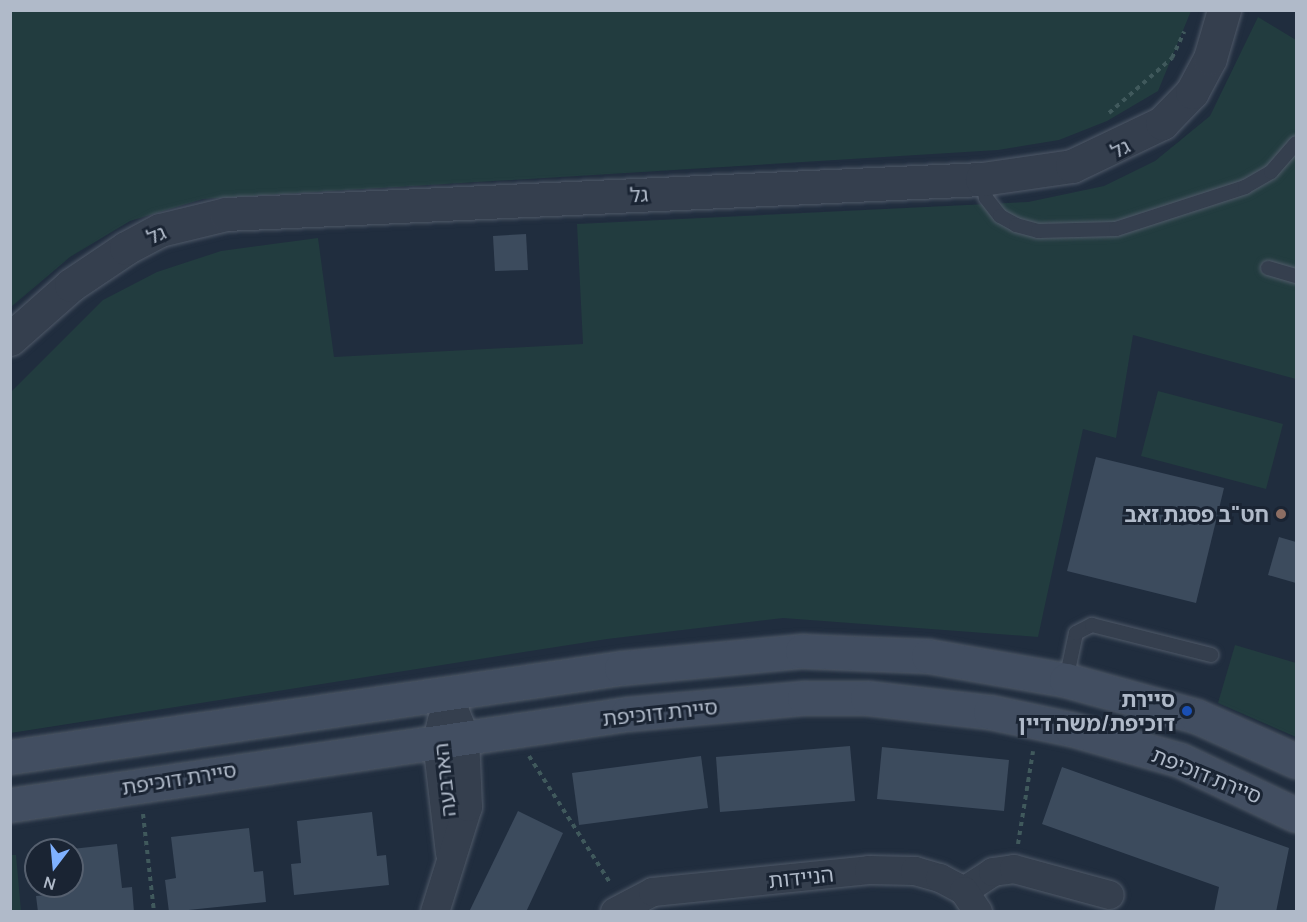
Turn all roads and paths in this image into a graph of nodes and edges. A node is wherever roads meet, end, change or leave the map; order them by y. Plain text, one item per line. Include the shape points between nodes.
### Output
1 (1224, 10) edge
2 (1190, 20) dead end
3 (1103, 119) dead end
4 (1296, 143) edge
5 (982, 179) junction
6 (1268, 268) dead end
7 (1296, 276) edge
8 (10, 339) edge
9 (1211, 655) dead end
10 (1066, 680) junction
11 (448, 694) junction
12 (1037, 722) junction
13 (512, 730) junction
14 (451, 739) junction
15 (10, 757) edge
16 (1296, 761) edge
17 (140, 784) junction
18 (10, 805) edge
19 (1296, 815) edge
20 (1014, 869) junction
21 (1110, 896) dead end
22 (971, 901) edge
23 (619, 908) edge
24 (154, 912) edge
25 (435, 912) edge

1 - 5 street, גל via 1196,84 1162,123 1072,166
2 - 3 path via 1172,58
4 - 5 lane via 1271,172 1245,187 1116,228 1072,232 1016,225 999,216 986,198
5 - 8 street, גל via 226,214 160,231 126,248 71,285
6 - 7 lane
9 - 10 lane via 1092,625 1076,633
10 - 11 main road via 928,656 802,651 621,668
10 - 16 main road via 1196,716
11 - 14 street, הארבעה
11 - 15 main road
12 - 13 main road, סיירת דוכיפת via 923,703 804,698
12 - 19 main road, סיירת דוכיפת via 1180,760
12 - 20 path
13 - 14 main road, סיירת דוכיפת
13 - 23 path
14 - 17 main road, סיירת דוכיפת
14 - 25 street, הארבעה via 449,876
17 - 18 main road, סיירת דוכיפת
17 - 24 path
20 - 21 street
20 - 22 street via 993,872
22 - 23 street, הניידות via 915,871 869,870 653,892

